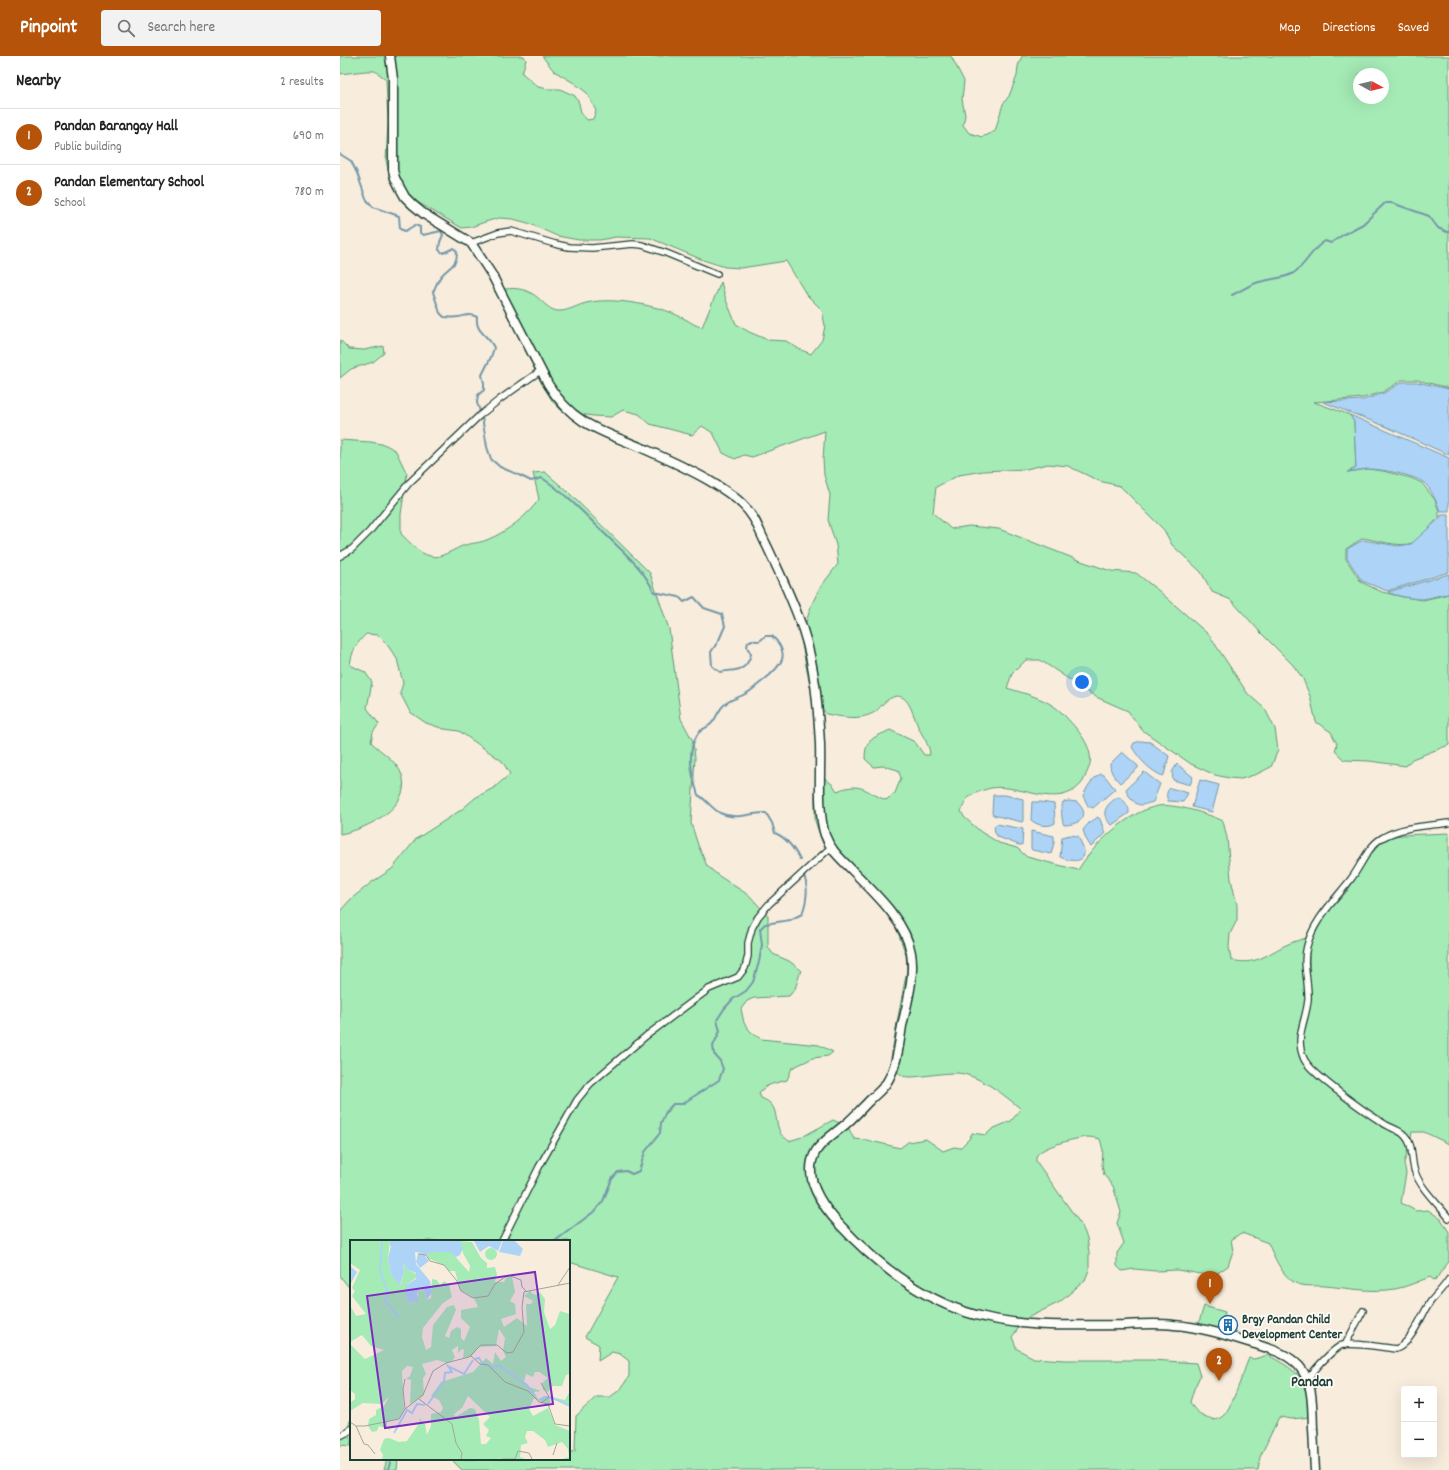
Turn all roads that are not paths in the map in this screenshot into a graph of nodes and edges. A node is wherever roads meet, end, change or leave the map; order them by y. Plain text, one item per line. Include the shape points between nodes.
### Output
1 (390, 56) edge
2 (471, 243) junction
3 (717, 274) dead end
4 (540, 371) junction
5 (340, 556) edge
6 (1449, 823) edge
7 (830, 848) junction
8 (1449, 1218) edge
9 (502, 1240) edge
10 (1449, 1279) edge
11 (1363, 1311) dead end
12 (1345, 1345) junction
13 (1307, 1379) junction
14 (350, 1430) edge
15 (340, 1436) edge
16 (1315, 1470) edge

1 - 2 street via 393,79 395,178 405,197 424,214
2 - 3 street via 511,231 569,247 638,244
2 - 4 street via 492,275
4 - 5 street via 479,416 409,483 369,532 352,549
4 - 7 street via 556,397 580,420 690,470 734,496 753,516 788,590 804,634 816,685 822,825
6 - 8 street via 1413,827 1380,839 1328,905 1307,946 1305,963 1308,1002 1299,1041 1304,1060 1314,1072 1372,1116 1403,1134 1410,1145 1415,1172 1422,1185
7 - 9 street via 758,917 752,928 745,968 738,977 709,989 646,1036 590,1084 577,1100 539,1167
7 - 13 street via 900,925 910,947 912,960 910,988 898,1052 889,1080 821,1145 814,1157 812,1168 815,1189 826,1209 841,1226 874,1259 918,1289 971,1314 1022,1323 1163,1324 1192,1327 1274,1350 1296,1362
10 - 12 street via 1409,1338 1400,1347 1396,1349
11 - 12 street
12 - 13 street via 1334,1351
13 - 16 street via 1312,1394
14 - 15 street

